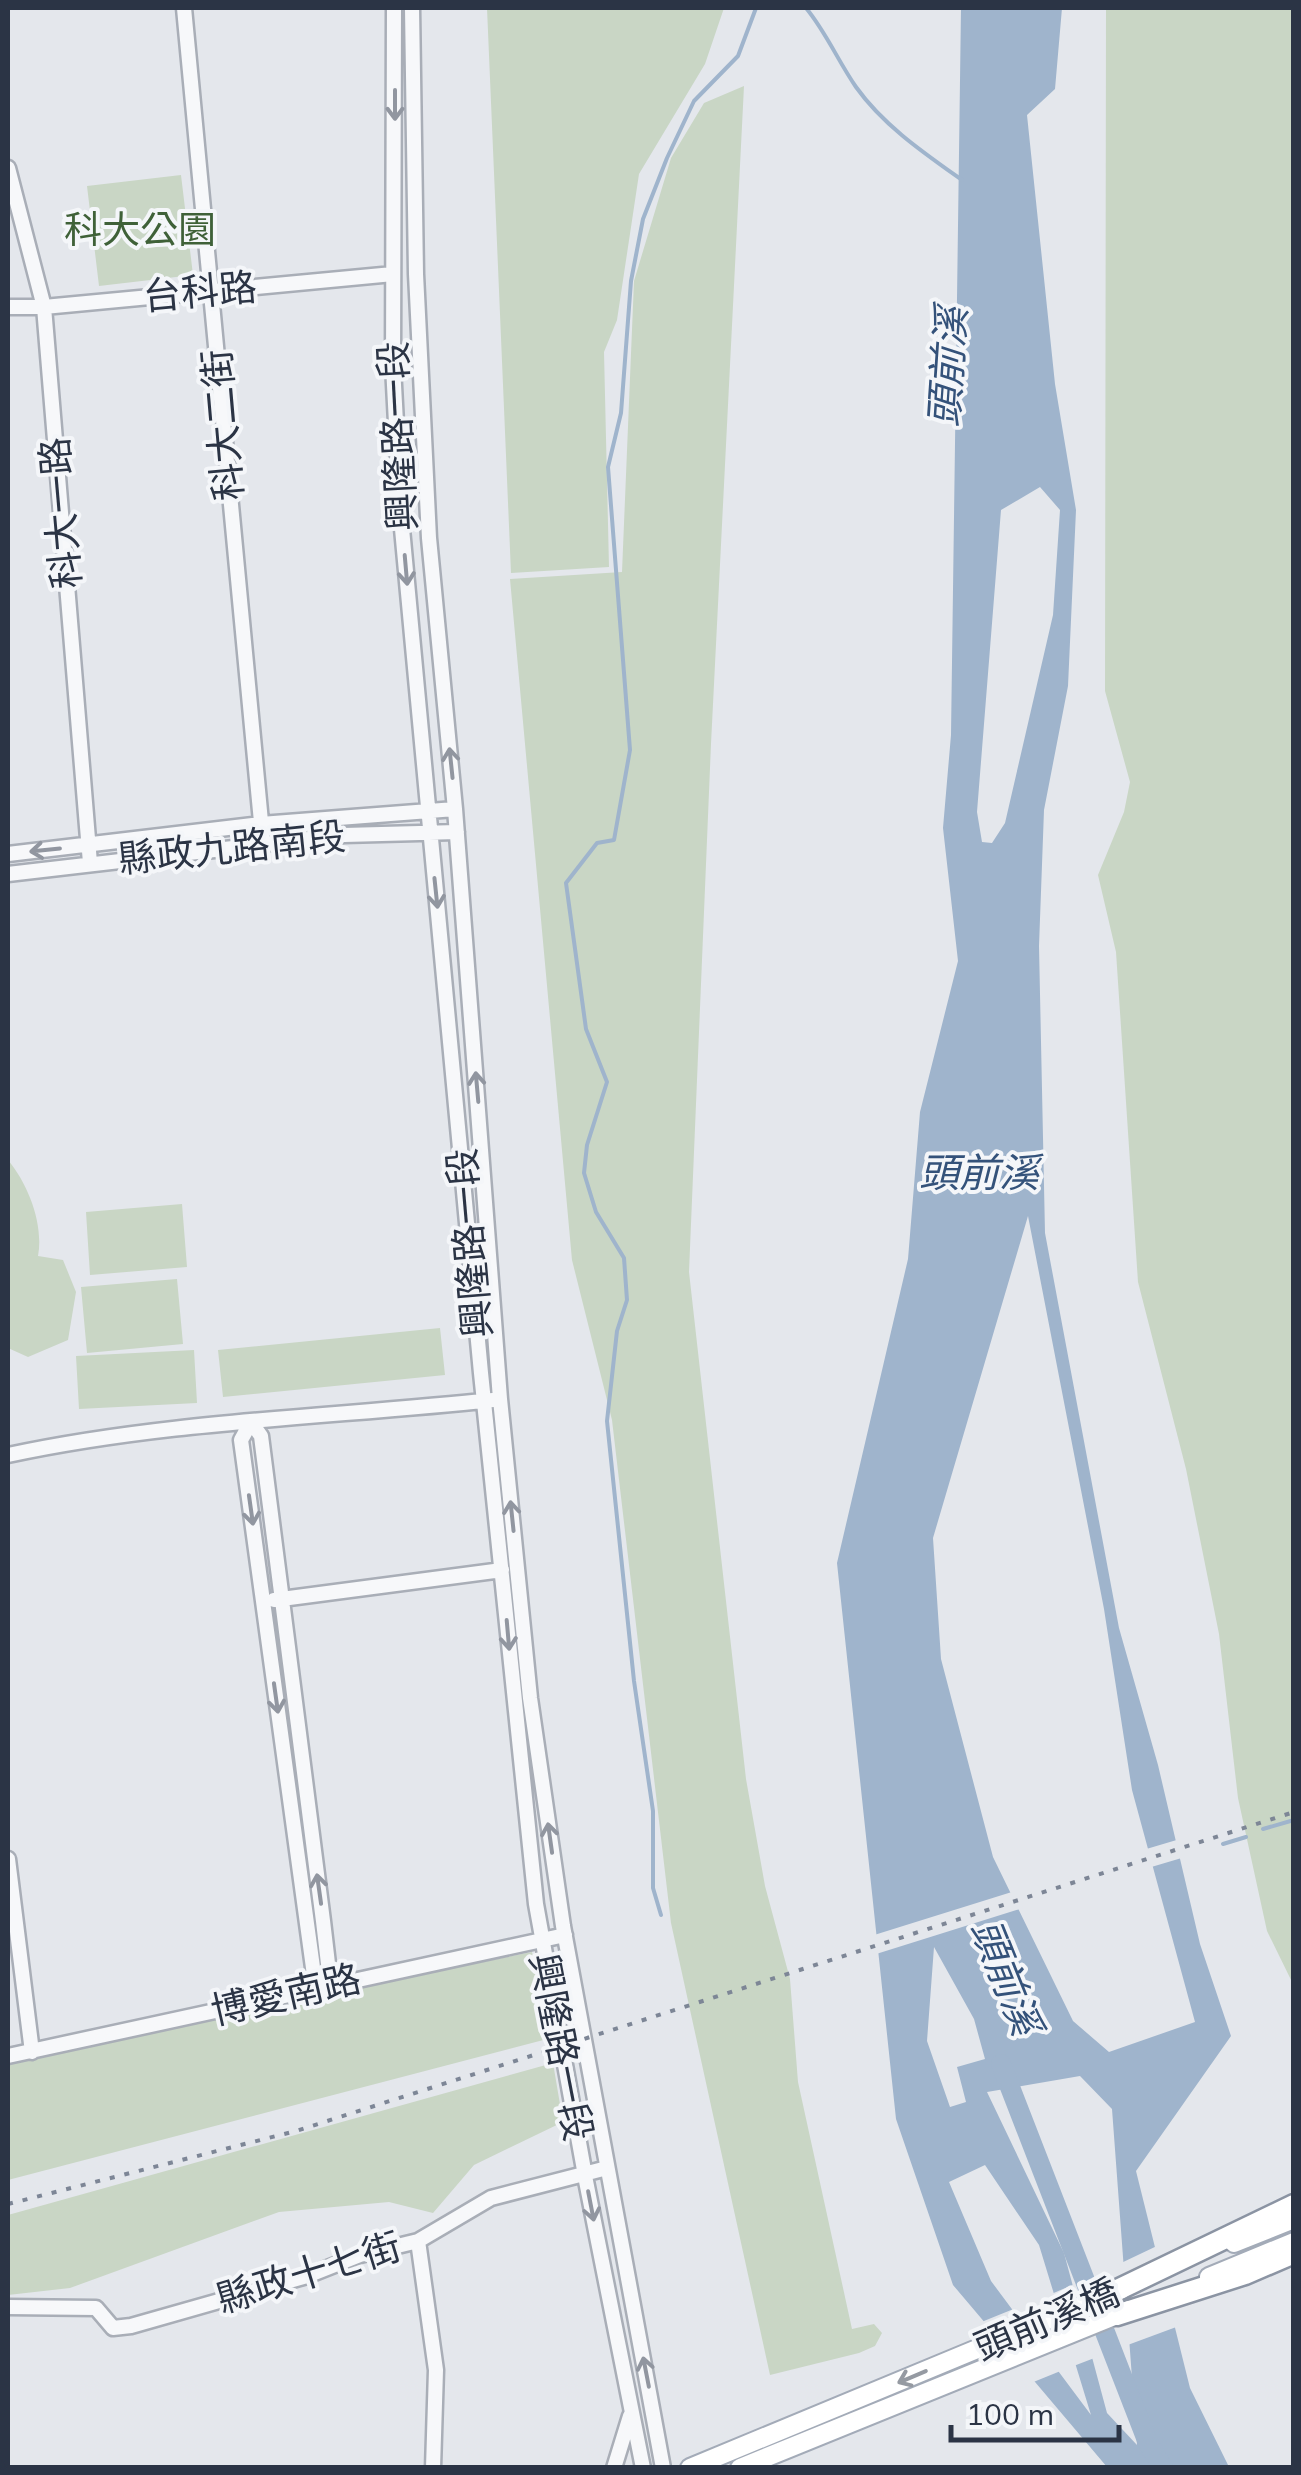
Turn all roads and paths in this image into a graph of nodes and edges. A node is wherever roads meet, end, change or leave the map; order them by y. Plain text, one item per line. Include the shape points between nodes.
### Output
1 (184, 8) edge
2 (394, 8) edge
3 (412, 8) edge
4 (8, 168) edge
5 (393, 274) junction
6 (210, 291) junction
7 (44, 306) junction
8 (8, 307) edge
9 (456, 809) junction
10 (428, 812) junction
11 (261, 824) junction
12 (457, 832) junction
13 (429, 833) junction
14 (263, 843) junction
15 (88, 846) junction
16 (8, 854) edge
17 (90, 863) junction
18 (8, 874) edge
19 (500, 1399) junction
20 (484, 1400) junction
21 (251, 1422) junction
22 (8, 1455) edge
23 (502, 1570) junction
24 (281, 1599) junction
25 (263, 1601) junction
26 (8, 1859) edge
27 (565, 1935) junction
28 (540, 1938) junction
29 (325, 1985) junction
30 (32, 2052) junction
31 (8, 2056) edge
32 (606, 2168) junction
33 (584, 2172) junction
34 (1294, 2205) edge
35 (1294, 2219) edge
36 (418, 2241) junction
37 (1294, 2242) edge
38 (1294, 2253) edge
39 (1113, 2304) junction
40 (8, 2307) edge
41 (632, 2410) junction
42 (433, 2468) edge
43 (614, 2468) edge
44 (644, 2468) edge
45 (663, 2468) edge
46 (690, 2468) edge
47 (740, 2468) edge

1 - 6 street, 科大二街
2 -> 5 street, 興隆路一段
9 -> 3 street, 興隆路一段 via 429,538
4 - 7 street, 科大一路
5 - 6 street, 台科路
5 -> 10 street, 興隆路一段 via 400,499
6 - 7 street, 台科路
6 - 11 street, 科大二街
7 - 8 street, 台科路
7 - 15 street, 科大一路
9 - 10 street, 縣政九路南段
9 - 12 street, 興隆路一段
10 - 11 street, 縣政九路南段
10 - 13 street, 興隆路一段
11 - 14 street, 科大二街
11 - 15 street, 縣政九路南段
12 - 13 street, 縣政九路南段
19 -> 12 street, 興隆路一段
13 - 14 street, 縣政九路南段
13 -> 20 street, 興隆路一段
14 - 17 street, 縣政九路南段
15 -> 16 street, 縣政九路南段
15 - 17 street, 科大一路
17 - 18 street, 縣政九路南段
19 - 20 street
27 -> 19 street, 興隆路一段 via 530,1698
20 - 21 street
20 - 23 street, 興隆路一段
21 - 22 street
21 - 24 street via 261,1436
21 -> 25 street via 241,1440
23 - 24 street
23 -> 28 street, 興隆路一段
24 - 25 street
29 -> 24 street via 329,1972
25 -> 29 street via 314,1975
26 - 30 street
27 - 28 street, 博愛南路
27 - 32 street, 興隆路一段
28 - 29 street, 博愛南路
28 - 33 street, 興隆路一段
29 - 30 street, 博愛南路
30 - 31 street, 博愛南路
32 - 33 street, 縣政十七街
45 -> 32 street, 興隆路一段
33 - 36 street, 縣政十七街 via 491,2198
33 -> 41 street, 興隆路一段
34 - 39 highway
35 - 39 main road, 頭前溪橋
36 - 40 street, 縣政十七街 via 131,2326 113,2328 96,2308
36 - 42 street via 436,2370
37 - 39 main road, 頭前溪橋
38 - 39 highway via 1244,2274
39 -> 46 main road, 頭前溪橋
39 - 47 main road, 頭前溪橋
41 - 43 street
41 - 44 street, 興隆路一段

